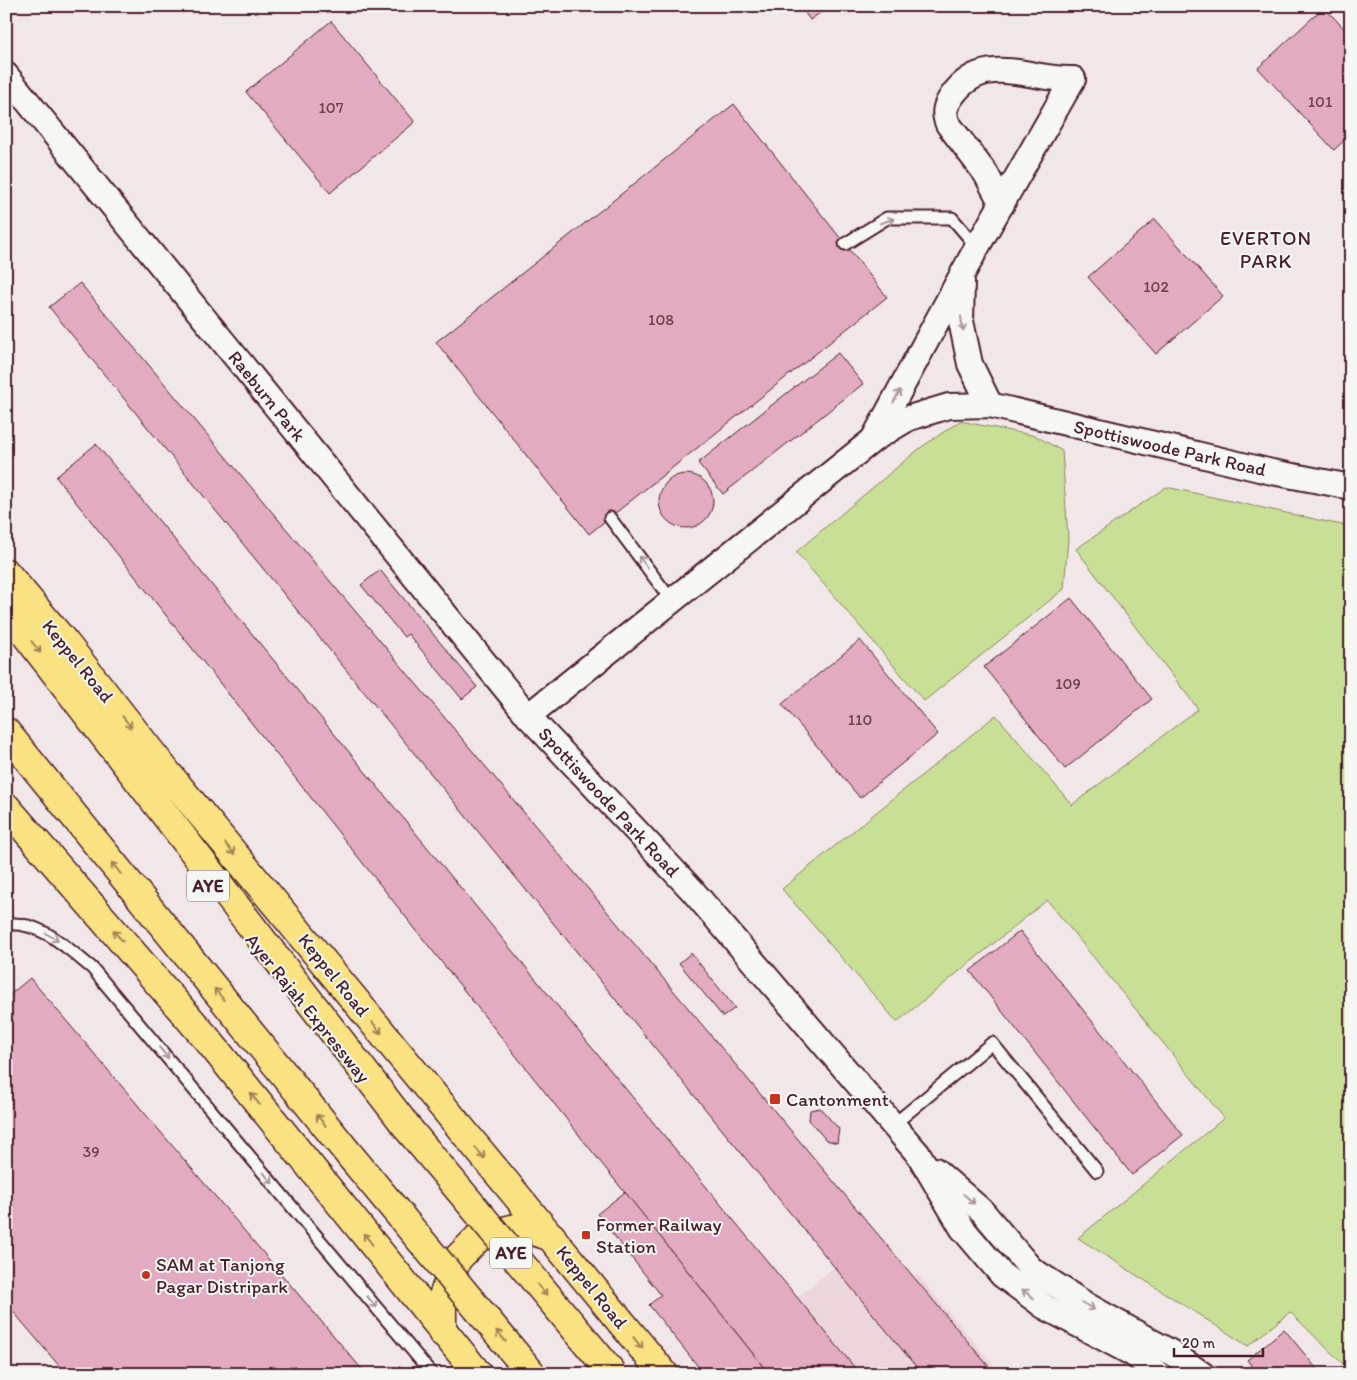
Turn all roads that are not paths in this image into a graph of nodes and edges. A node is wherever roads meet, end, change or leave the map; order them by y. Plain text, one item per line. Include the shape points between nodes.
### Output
1 (6, 75) edge
2 (1002, 204) junction
3 (845, 244) dead end
4 (977, 247) junction
5 (962, 276) junction
6 (990, 405) junction
7 (874, 439) junction
8 (1351, 487) edge
9 (610, 518) dead end
10 (6, 574) edge
11 (672, 601) junction
12 (6, 609) edge
13 (6, 640) edge
14 (528, 716) junction
15 (6, 732) edge
16 (6, 807) edge
17 (6, 835) edge
18 (6, 924) edge
19 (207, 1039) junction
20 (894, 1125) junction
21 (410, 1131) junction
22 (919, 1155) junction
23 (1097, 1171) dead end
24 (552, 1237) junction
25 (442, 1332) junction
26 (432, 1374) edge
27 (478, 1374) edge
28 (532, 1374) edge
29 (613, 1374) edge
30 (664, 1374) edge
31 (1159, 1374) edge
32 (1202, 1374) edge

1 - 14 street, Raeburn Park
2 - 2 street, Spottiswoode Park Road via 986,174 948,124 944,116 946,104 968,80 993,70 1073,79
2 - 4 street, Spottiswoode Park Road
3 -> 4 lane via 887,218 952,218
4 - 5 street, Spottiswoode Park Road
5 -> 6 street, Spottiswoode Park Road via 961,321 968,356
7 -> 5 street, Spottiswoode Park Road
6 - 7 street, Spottiswoode Park Road via 949,406 909,418
6 - 8 street, Spottiswoode Park Road via 1272,472
7 - 11 street, Spottiswoode Park Road
11 -> 9 lane
10 -> 24 highway, Keppel Road via 174,782
11 - 14 street, Spottiswoode Park Road
12 -> 21 highway
13 - 21 highway, Ayer Rajah Expressway / AYE
14 - 20 street, Spottiswoode Park Road via 692,890
28 -> 15 highway, bridge
19 -> 16 highway
17 - 19 highway via 116,962
18 -> 26 lane via 20,922 53,936 92,968
25 -> 19 highway
20 - 22 street, Spottiswoode Park Road
20 - 23 lane via 992,1043
21 -> 29 highway, Ayer Rajah Expressway / AYE, bridge
31 -> 22 street, Spottiswoode Park Road via 1133,1354 1045,1307 1002,1276 962,1228
22 -> 32 street, Spottiswoode Park Road via 982,1211 1031,1268
24 - 25 highway via 520,1227 479,1237 457,1259 442,1299
24 -> 30 highway, Keppel Road
25 - 27 highway

